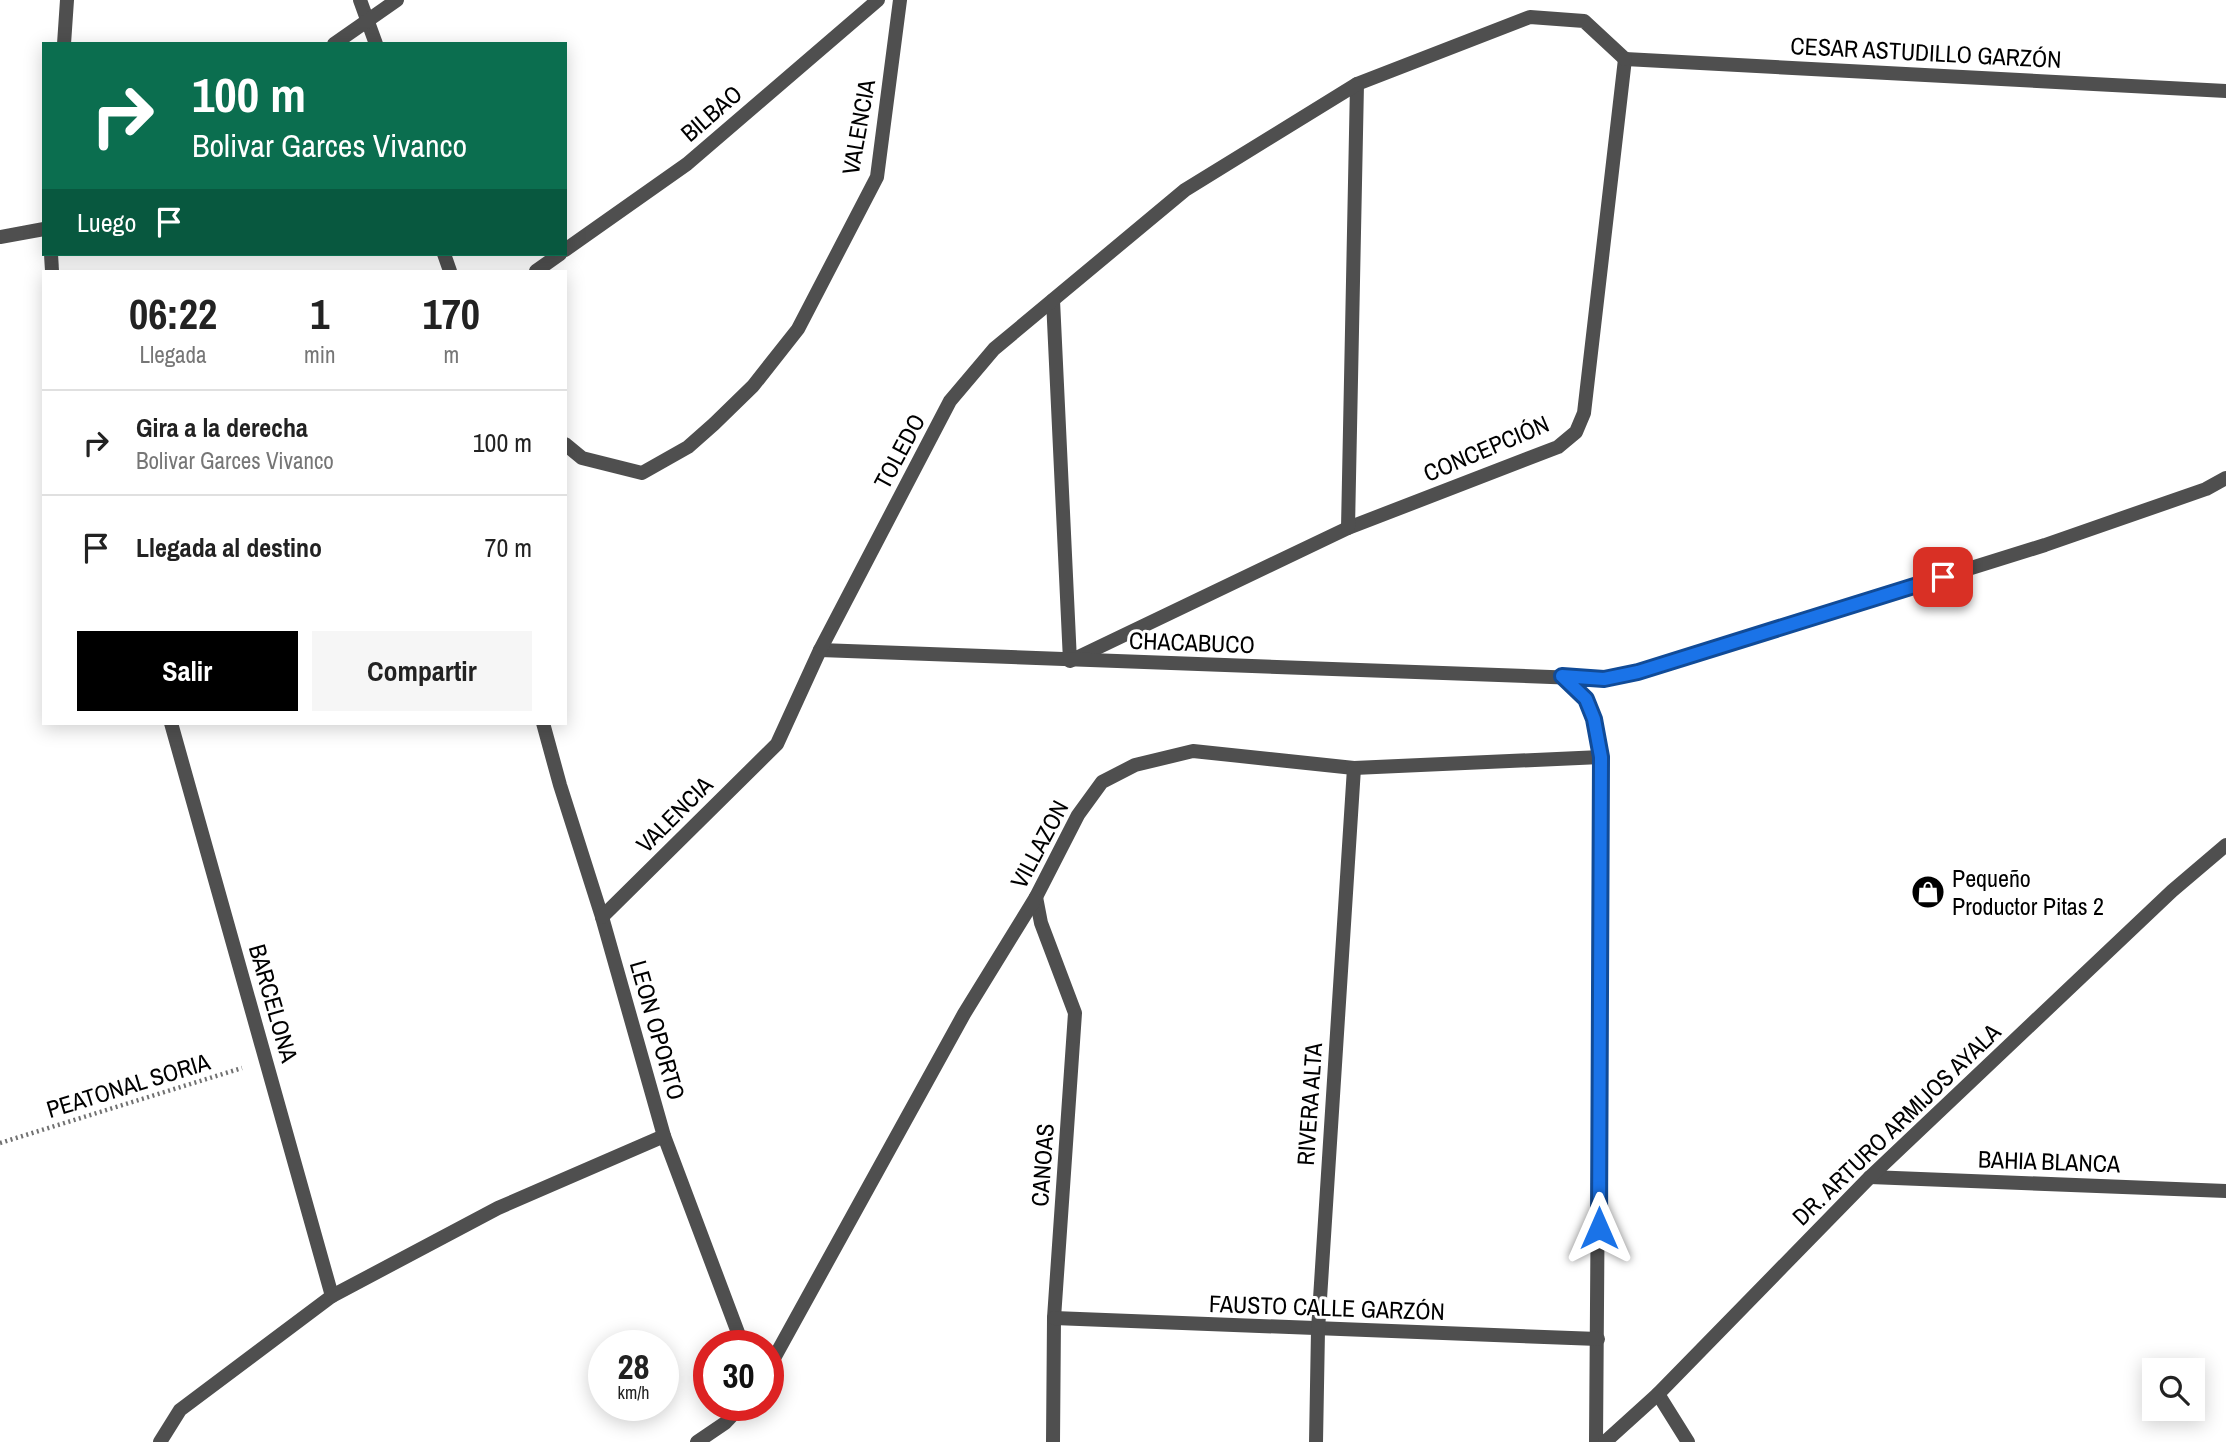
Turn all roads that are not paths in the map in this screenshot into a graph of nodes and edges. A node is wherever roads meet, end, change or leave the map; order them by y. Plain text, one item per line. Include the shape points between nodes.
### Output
1 (67, 0) edge
2 (360, 0) edge
3 (397, 0) edge
4 (878, 0) edge
5 (900, 0) edge
6 (369, 21) junction
7 (64, 42) edge
8 (337, 42) edge
9 (375, 42) edge
10 (1625, 59) junction
11 (1357, 84) junction
12 (2226, 91) edge
13 (42, 229) edge
14 (0, 237) edge
15 (567, 249) edge
16 (557, 256) edge
17 (537, 270) edge
18 (1053, 300) junction
19 (567, 446) edge
20 (2226, 478) edge
21 (1348, 528) junction
22 (820, 650) junction
23 (1070, 661) junction
24 (1562, 676) junction
25 (172, 725) edge
26 (544, 725) edge
27 (777, 744) joint
28 (1601, 757) junction
29 (1354, 768) junction
30 (2226, 845) edge
31 (1036, 897) junction
32 (602, 917) junction
33 (664, 1136) junction
34 (1870, 1177) junction
35 (2226, 1191) edge
36 (332, 1296) junction
37 (1054, 1318) junction
38 (737, 1330) edge
39 (1318, 1330) junction
40 (1598, 1339) junction
41 (784, 1340) edge
42 (1658, 1394) junction
43 (727, 1421) edge
44 (160, 1441) edge
45 (697, 1442) edge
46 (1053, 1442) edge
47 (1316, 1442) edge
48 (1596, 1442) edge
49 (1605, 1442) edge
50 (1688, 1442) edge

1 - 7 street
2 - 6 street
3 - 6 street
4 - 15 street, BILBAO via 687,164
5 - 19 street, VALENCIA via 877,177 798,329 753,386 714,424 688,447 642,473 582,458
6 - 8 street
6 - 9 street
10 - 11 street, TOLEDO via 1584,21 1530,17
10 - 12 street, CESAR ASTUDILLO GARZÓN
10 - 21 street, CONCEPCIÓN via 1584,413 1576,432 1558,447
11 - 18 street, TOLEDO via 1185,190
11 - 21 street
13 - 14 street
16 - 17 street
18 - 22 street, TOLEDO via 994,349 950,401
18 - 23 street
20 - 24 street, CHACABUCO via 2045,545 1638,672 1604,679
21 - 23 street, CONCEPCIÓN
22 - 23 street, CHACABUCO
22 - 27 street, TOLEDO
23 - 24 street, CHACABUCO
24 - 28 street via 1586,699
25 - 36 street, BARCELONA
26 - 32 street, LEON OPORTO
27 - 32 street, VALENCIA
28 - 29 street, VILLAZON
28 - 40 street
29 - 31 street, VILLAZON via 1193,751 1135,765 1102,782 1078,815
29 - 39 street, RIVERA ALTA
30 - 34 street, DR. ARTURO ARMIJOS AYALA
31 - 37 street, CANOAS via 1041,923 1075,1013
31 - 41 street, VILLAZON via 964,1014
32 - 33 street, LEON OPORTO
33 - 36 street via 498,1208
33 - 38 street, LEON OPORTO
34 - 35 street, BAHIA BLANCA
34 - 42 street, DR. ARTURO ARMIJOS AYALA
36 - 44 street via 180,1410
37 - 39 street, FAUSTO CALLE GARZÓN
37 - 46 street, CANOAS
39 - 40 street, FAUSTO CALLE GARZÓN
39 - 47 street, RIVERA ALTA
40 - 48 street
42 - 49 street, DR. ARTURO ARMIJOS AYALA
42 - 50 street
43 - 45 street

